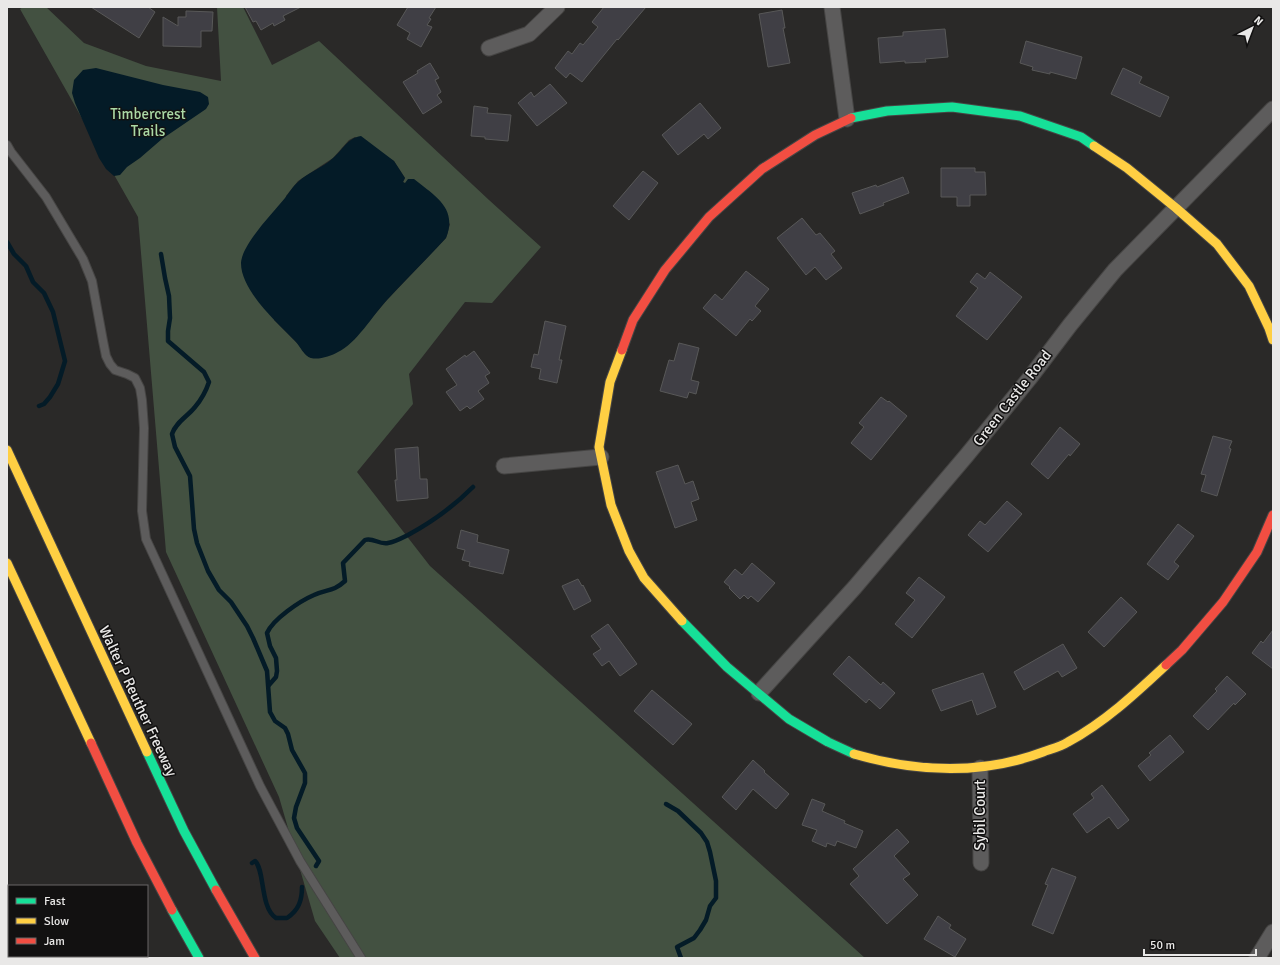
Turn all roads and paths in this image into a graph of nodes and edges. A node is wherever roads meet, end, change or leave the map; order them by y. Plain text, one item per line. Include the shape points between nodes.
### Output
1 (557, 7) edge
2 (832, 7) edge
3 (489, 48) dead end
4 (1273, 109) edge
5 (847, 119) junction
6 (7, 145) edge
7 (1176, 208) junction
8 (1273, 340) edge
9 (7, 450) edge
10 (601, 457) junction
11 (504, 466) dead end
12 (1273, 514) edge
13 (7, 562) edge
14 (759, 693) junction
15 (980, 768) junction
16 (980, 863) dead end
17 (1273, 932) edge
18 (199, 958) edge
19 (255, 958) edge
20 (361, 958) edge
21 (1257, 958) edge

1 - 3 street via 529,34
2 - 5 street
4 - 7 street, Green Castle Road
5 - 7 main road via 887,111 952,107 1020,116 1081,137 1127,168
5 - 10 main road via 815,135 762,169 709,217 665,270 633,320 610,382 599,447
6 - 20 lane via 46,197 82,259 92,281 104,348 110,364 115,370 135,378 140,388 144,428 142,511 146,540 260,786 300,861
7 - 8 main road via 1217,244 1249,286
7 - 14 street, Green Castle Road via 1115,270 967,456 855,587
9 - 19 main road, Walter P Reuther Freeway via 174,810 210,880
10 - 11 street
10 - 14 main road via 611,505 629,551 644,578 727,667
12 - 15 main road via 1258,552 1223,602 1182,650 1138,690 1100,722 1067,743 1025,759
13 - 18 main road via 136,843
14 - 15 main road via 789,719 828,742 855,754 910,766 954,770
15 - 16 street, Sybil Court
17 - 21 street

